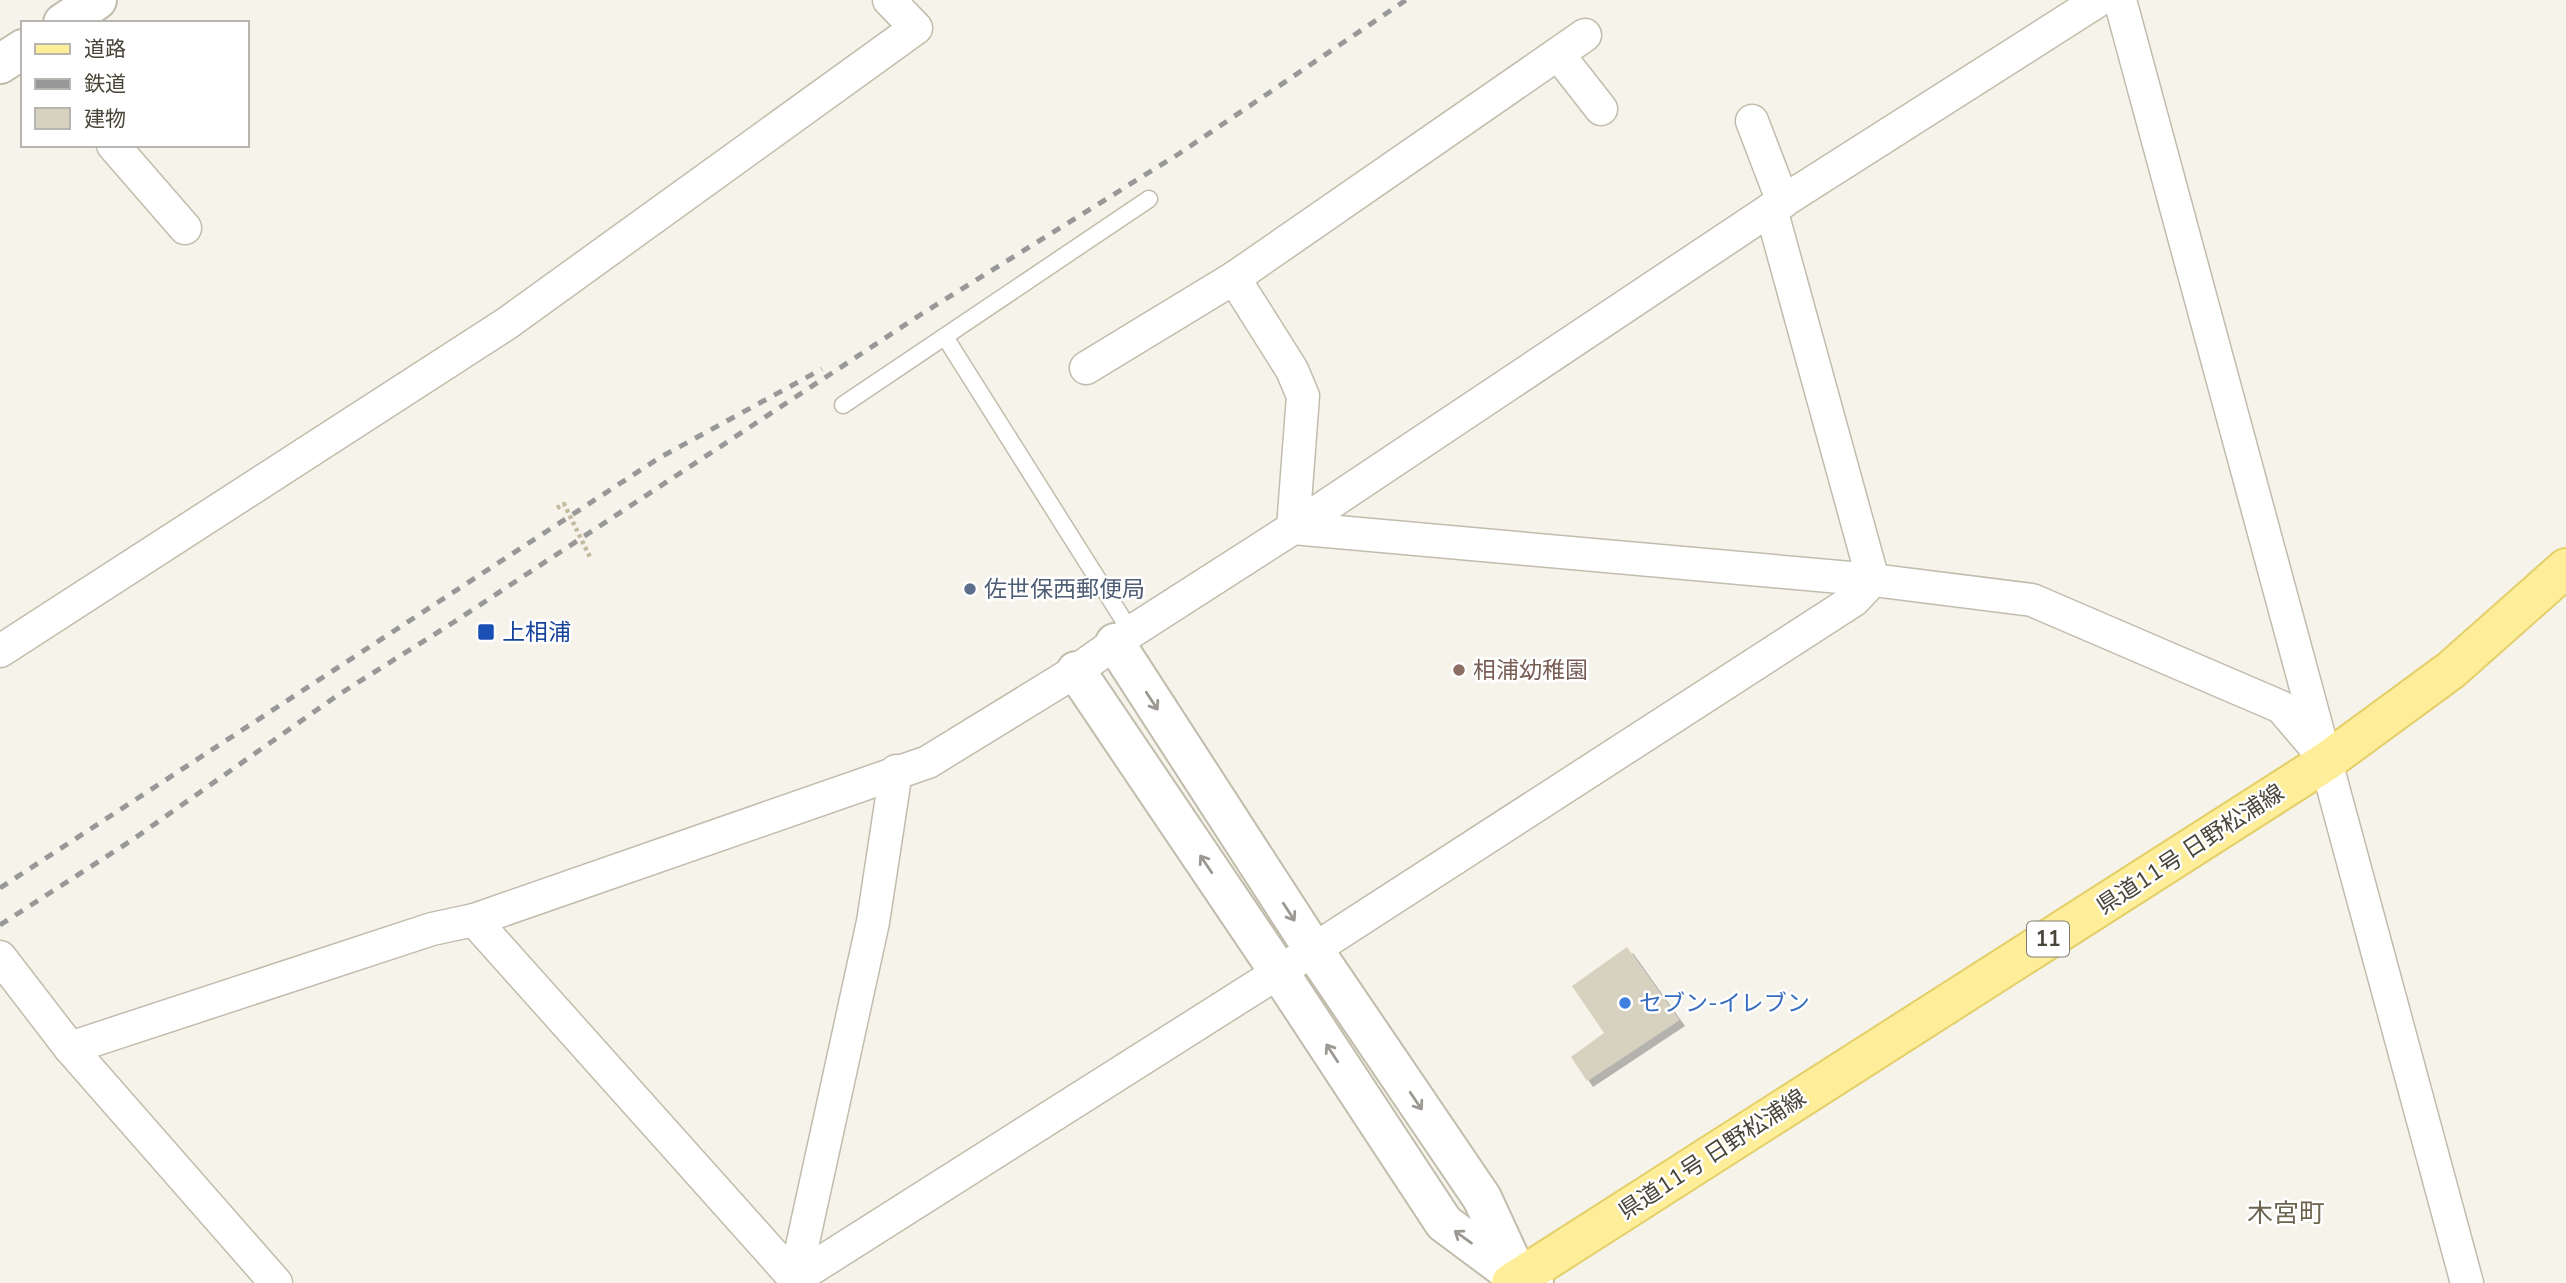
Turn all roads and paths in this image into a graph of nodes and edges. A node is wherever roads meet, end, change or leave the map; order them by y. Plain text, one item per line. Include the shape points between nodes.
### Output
1 (97, 0) edge
2 (889, 0) edge
3 (2099, 0) edge
4 (2120, 0) edge
5 (66, 21) edge
6 (1585, 35) dead end
7 (21, 50) edge
8 (1558, 54) junction
9 (0, 64) edge
10 (1601, 109) dead end
11 (1752, 121) dead end
12 (115, 147) edge
13 (1149, 200) dead end
14 (1777, 206) junction
15 (185, 228) dead end
16 (1234, 278) junction
17 (946, 337) junction
18 (1086, 368) dead end
19 (843, 405) dead end
20 (557, 508) dead end
21 (1293, 528) junction
22 (590, 558) dead end
23 (2566, 568) edge
24 (1873, 580) junction
25 (1123, 637) junction
26 (0, 651) edge
27 (1076, 671) junction
28 (2327, 761) junction
29 (896, 771) junction
30 (474, 920) junction
31 (1313, 949) junction
32 (0, 957) edge
33 (1279, 972) junction
34 (70, 1048) junction
35 (794, 1281) edge
36 (1521, 1281) edge
37 (276, 1283) edge
38 (2467, 1283) edge

1 - 5 street
2 - 26 street via 916,28 506,324
3 - 14 street
4 - 28 street
6 - 8 street
7 - 9 street
8 - 10 street
8 - 16 street
11 - 14 street
12 - 15 street
13 - 17 lane
14 - 21 street
14 - 24 street
16 - 18 street
16 - 21 street via 1292,370 1303,396
17 - 19 lane
17 - 25 lane
20 - 22 path via 564,505
21 - 24 street
21 - 25 street
23 - 28 main road, 県道11号 日野松浦線 / 11 via 2451,670
24 - 28 street via 2032,600 2281,707
24 - 31 street via 1854,600
25 - 27 street
25 -> 31 street
27 - 29 street via 928,762
33 -> 27 street
28 - 36 main road, 県道11号 日野松浦線 / 11
28 - 38 street
29 - 30 street
29 - 35 street via 873,922
30 - 34 street via 432,929
30 - 35 street
31 - 33 street
31 -> 36 street via 1482,1198
32 - 34 street
33 - 35 street
36 -> 33 street via 1444,1223
34 - 37 street

